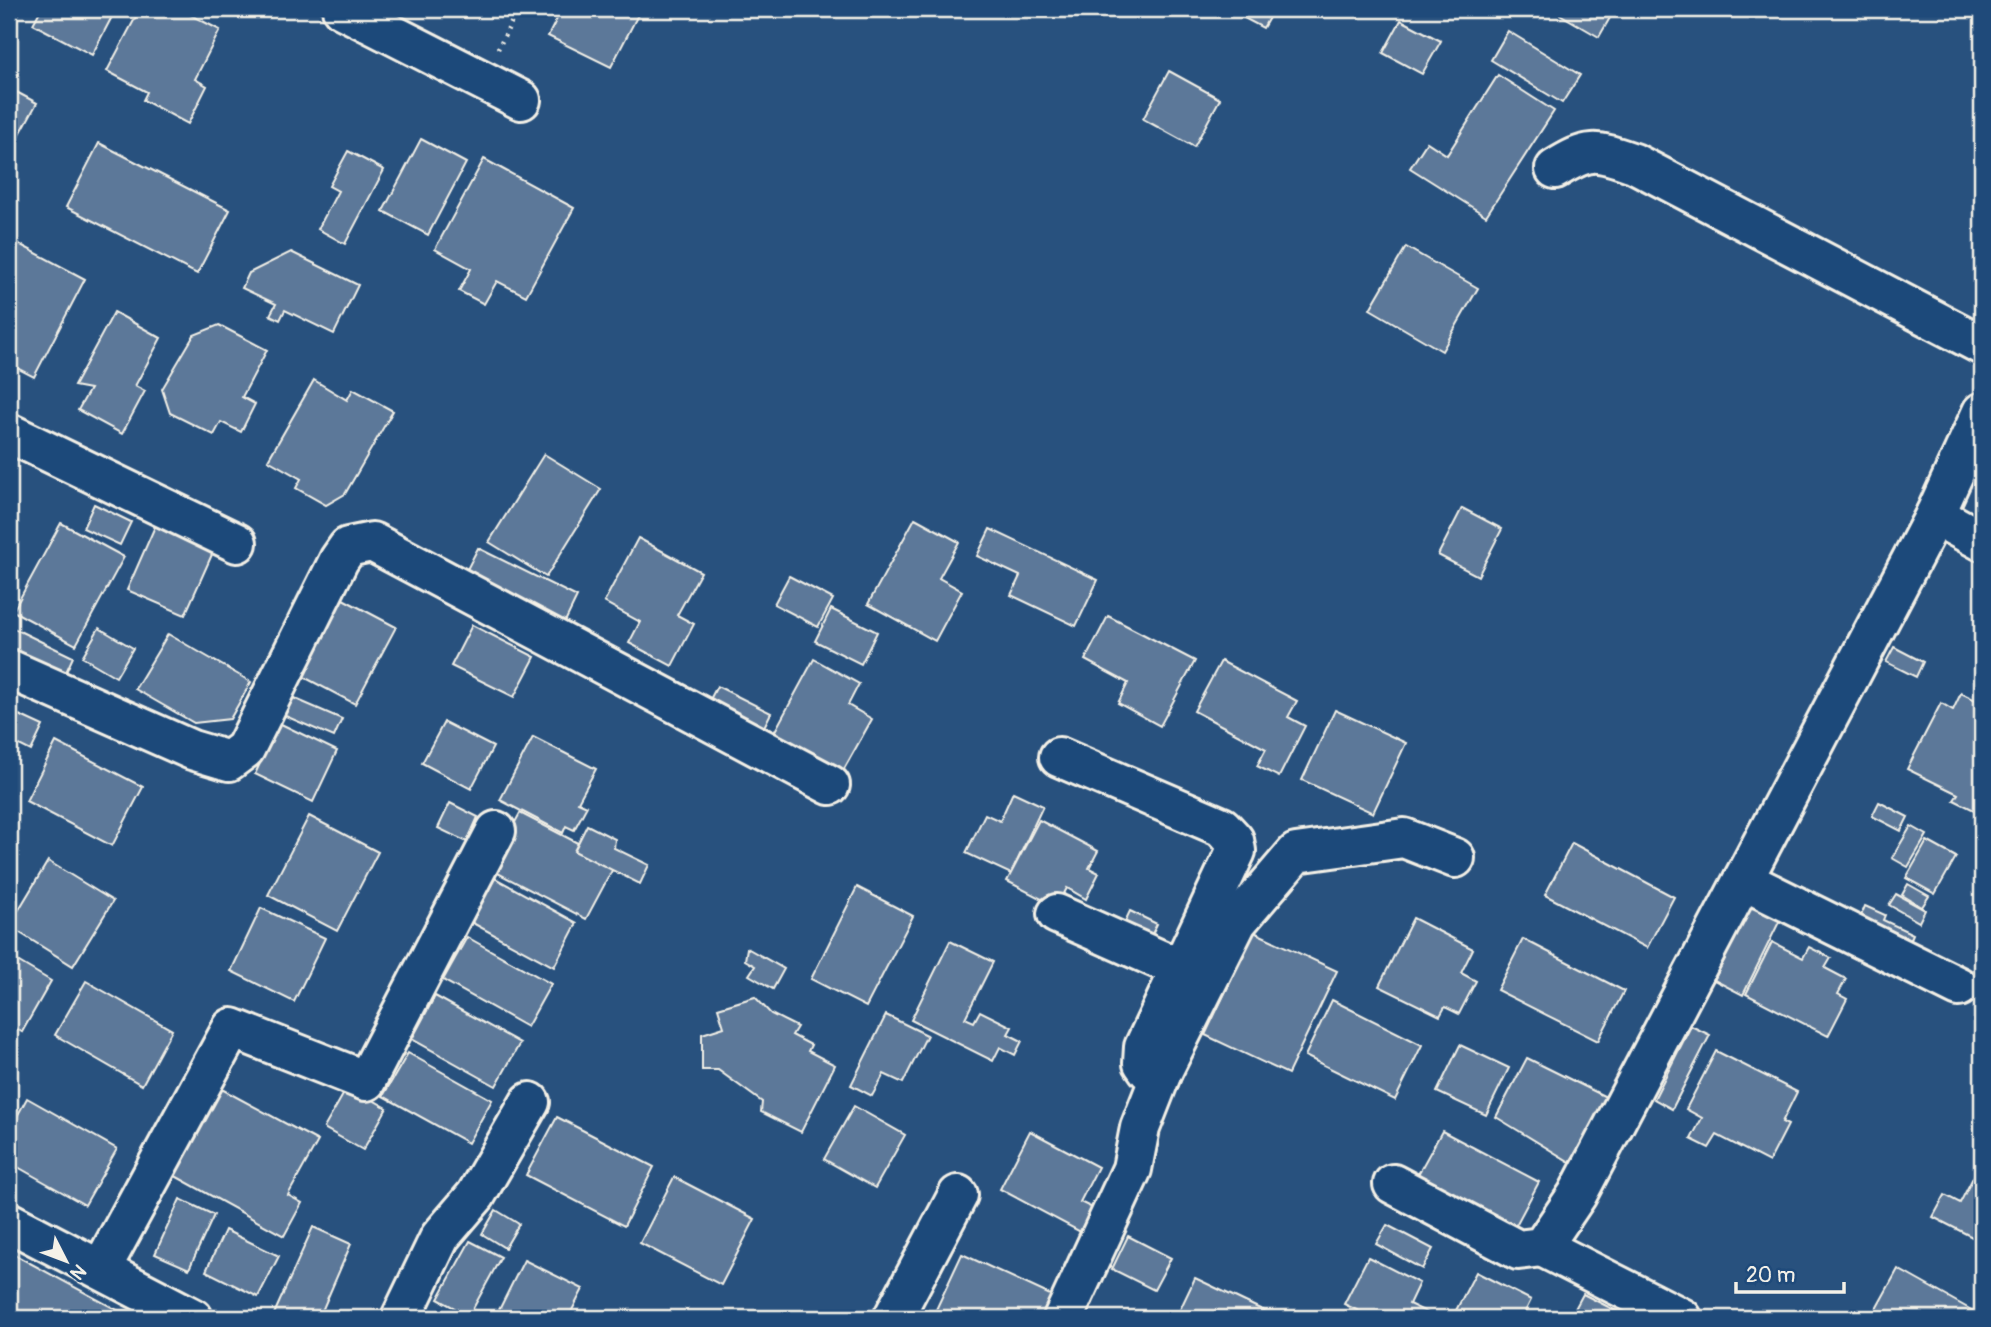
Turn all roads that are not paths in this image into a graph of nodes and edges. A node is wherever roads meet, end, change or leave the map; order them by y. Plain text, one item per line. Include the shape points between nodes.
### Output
1 (342, 9) edge
2 (521, 100) dead end
3 (1555, 169) dead end
4 (1982, 345) edge
5 (1982, 412) edge
6 (9, 433) edge
7 (1935, 515) junction
8 (1982, 541) edge
9 (237, 543) dead end
10 (9, 669) edge
11 (1059, 757) dead end
12 (830, 785) dead end
13 (496, 831) dead end
14 (1455, 858) dead end
15 (1743, 880) junction
16 (1057, 914) dead end
17 (1181, 969) junction
18 (1959, 987) dead end
19 (1162, 1072) junction
20 (530, 1102) dead end
21 (1393, 1184) dead end
22 (958, 1195) dead end
23 (9, 1222) edge
24 (1542, 1247) junction
25 (101, 1269) junction
26 (193, 1318) edge
27 (401, 1318) edge
28 (893, 1318) edge
29 (1063, 1318) edge
30 (1682, 1318) edge

1 - 2 street
3 - 4 street via 1576,156 1598,151 1634,163
5 - 7 street
6 - 9 street
7 - 8 street
7 - 15 street
10 - 12 street via 192,750 229,761 245,749 339,560 348,547 372,542
11 - 17 street via 1222,827 1234,840 1236,851
13 - 25 street via 366,1082 232,1028
14 - 19 street via 1404,838 1296,853 1237,922
15 - 18 street
15 - 24 street via 1577,1195
16 - 17 street
17 - 19 street via 1144,1047 1143,1063 1148,1070
19 - 29 street via 1140,1128 1132,1169
20 - 27 street via 475,1195 440,1237
21 - 24 street via 1518,1250
22 - 28 street
23 - 25 street
24 - 30 street
25 - 26 street

